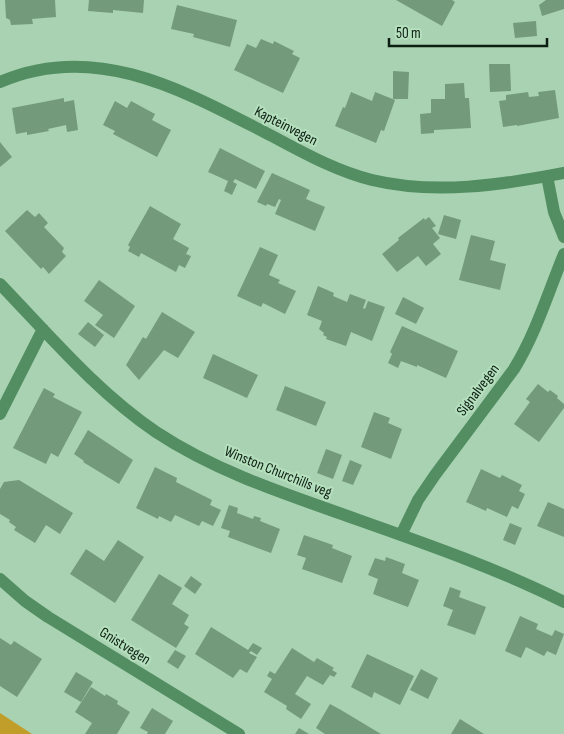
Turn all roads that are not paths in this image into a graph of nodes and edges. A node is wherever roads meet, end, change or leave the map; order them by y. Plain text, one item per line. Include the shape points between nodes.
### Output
1 (0, 82) edge
2 (564, 173) edge
3 (547, 176) junction
4 (564, 237) edge
5 (564, 254) edge
6 (0, 284) edge
7 (43, 329) junction
8 (0, 414) edge
9 (401, 535) junction
10 (0, 579) edge
11 (564, 602) edge
12 (239, 734) edge

1 - 3 street, Kapteinvegen via 42,69 67,66 135,74 201,101 324,164 400,185 455,187
2 - 3 street, Kapteinvegen
3 - 4 street via 554,212
5 - 9 street, Signalvegen via 535,329 514,369 435,475
6 - 7 street, Winston Churchills veg
7 - 8 street
7 - 9 street, Winston Churchills veg via 108,393 158,433 271,490
9 - 11 street, Winston Churchills veg via 495,570
10 - 12 street, Gnistvegen via 48,617

